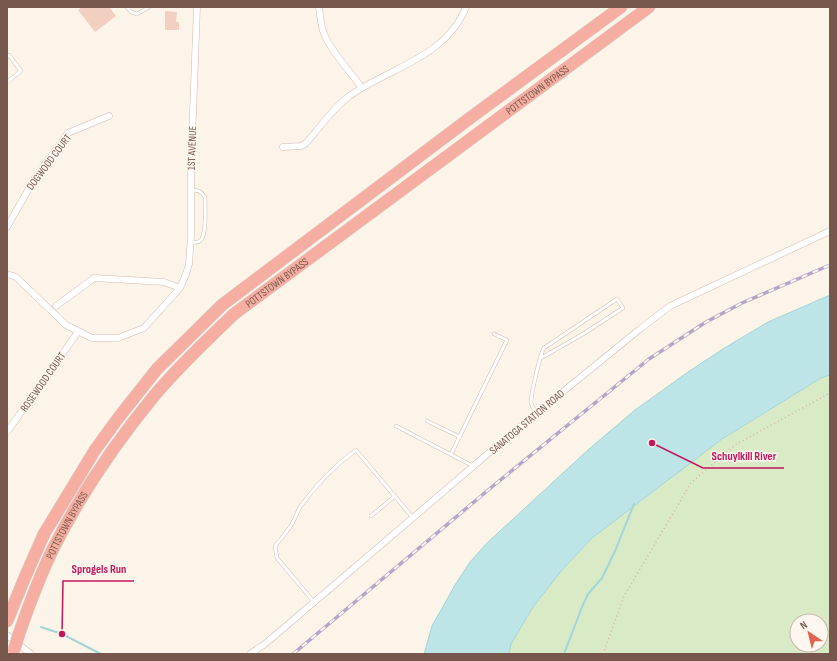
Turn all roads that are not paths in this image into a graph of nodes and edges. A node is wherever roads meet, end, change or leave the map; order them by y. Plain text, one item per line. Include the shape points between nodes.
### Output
1 (127, 7) edge
2 (148, 7) edge
3 (197, 7) edge
4 (319, 7) edge
5 (466, 7) edge
6 (621, 7) edge
7 (649, 7) edge
8 (7, 57) edge
9 (7, 82) edge
10 (362, 88) junction
11 (109, 116) dead end
12 (283, 147) dead end
13 (191, 190) junction
14 (7, 225) edge
15 (830, 231) edge
16 (191, 242) junction
17 (7, 274) edge
18 (180, 288) junction
19 (56, 306) dead end
20 (78, 332) junction
21 (494, 334) dead end
22 (541, 358) junction
23 (537, 413) junction
24 (427, 421) dead end
25 (396, 426) dead end
26 (7, 432) edge
27 (460, 437) junction
28 (451, 454) junction
29 (474, 466) junction
30 (395, 496) junction
31 (371, 516) dead end
32 (413, 518) junction
33 (314, 602) junction
34 (7, 621) edge
35 (13, 635) edge
36 (13, 652) edge
37 (31, 654) edge
38 (250, 654) edge

1 - 2 lane via 131,12 138,14
3 - 13 street, 1ST AVENUE
4 - 10 street via 324,35
5 - 10 street via 447,37 428,53
6 - 34 highway, POTTSTOWN BYPASS via 222,305 158,369 95,450 44,534
7 - 35 highway, POTTSTOWN BYPASS via 234,314 190,356 154,396 109,454 54,547
8 - 9 lane via 9,55 21,71
10 - 12 street via 332,111 305,144
11 - 14 street, DOGWOOD COURT via 68,133 35,178
13 - 16 street, 1ST AVENUE
13 - 16 lane via 198,190 205,197 204,234 201,240
15 - 23 street, SANATOGA STATION ROAD via 670,306
16 - 18 street, 1ST AVENUE via 190,264
17 - 20 street, 1ST AVENUE via 16,277 66,325
18 - 19 street via 164,282 94,278
18 - 20 street, 1ST AVENUE via 144,328 118,338 92,338
20 - 26 street, ROSEWOOD COURT
21 - 27 lane via 507,340
22 - 22 lane via 623,308 618,299 549,344 542,351
22 - 23 lane via 532,402
23 - 29 street, SANATOGA STATION ROAD
24 - 27 lane
25 - 28 lane
27 - 28 lane
28 - 29 lane
29 - 32 street, SANATOGA STATION ROAD
30 - 31 lane
30 - 32 lane
30 - 33 lane via 356,450 326,474 300,508 275,546 277,558
32 - 33 street, SANATOGA STATION ROAD
33 - 38 street, SANATOGA STATION ROAD
35 - 36 highway, POTTSTOWN BYPASS, bridge
35 - 37 street

